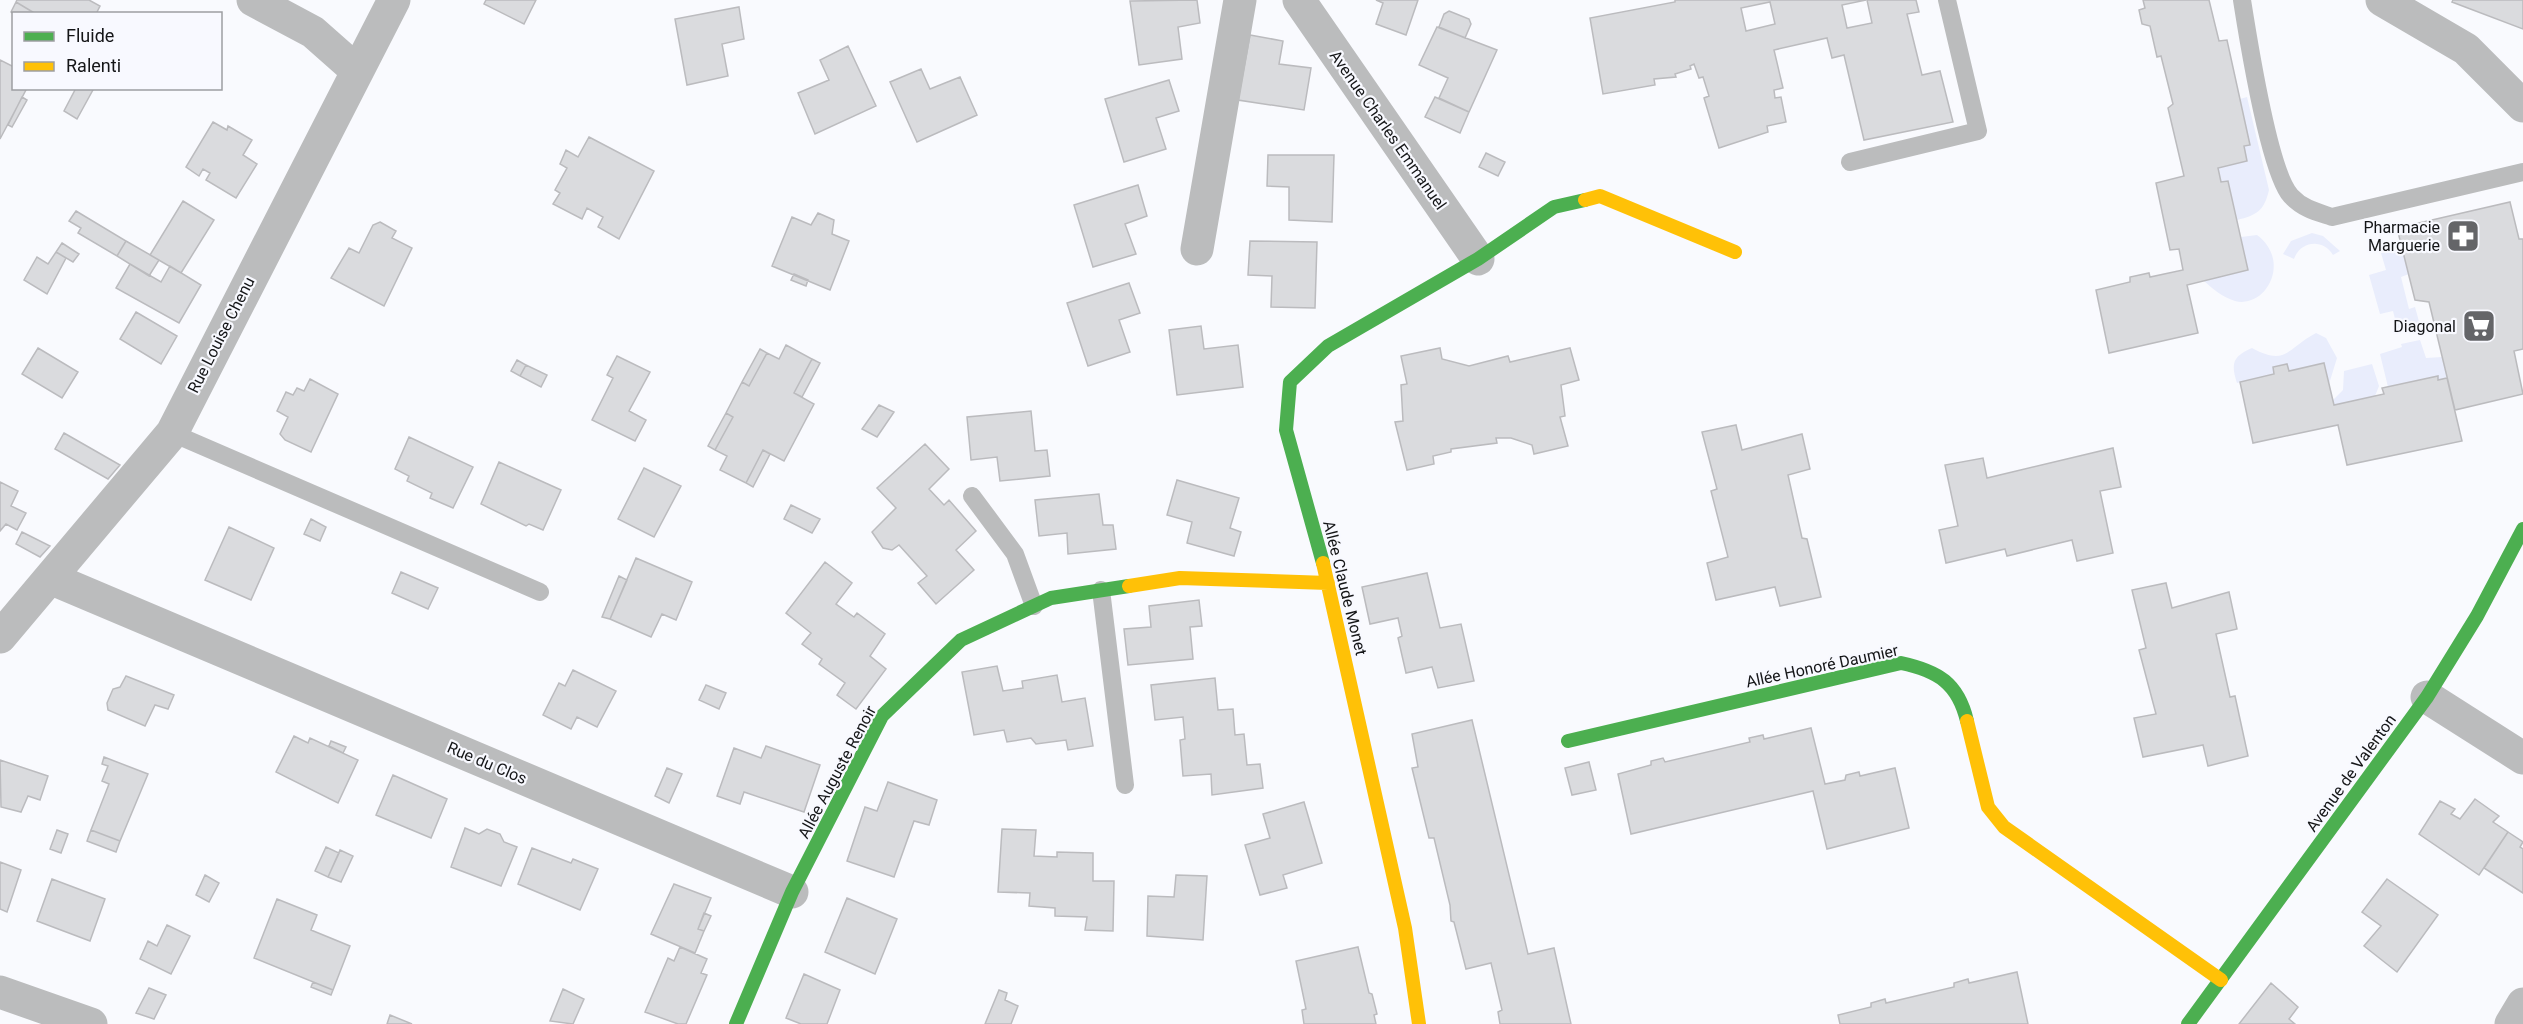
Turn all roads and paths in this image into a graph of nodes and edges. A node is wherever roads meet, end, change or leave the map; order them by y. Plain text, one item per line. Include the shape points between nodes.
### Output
1 (253, 0) edge
2 (394, 0) edge
3 (1240, 0) edge
4 (1299, 0) edge
5 (1947, 0) edge
6 (2242, 0) edge
7 (2382, 0) edge
8 (356, 70) junction
9 (2523, 106) edge
10 (1850, 162) dead end
11 (2523, 172) edge
12 (1197, 249) dead end
13 (1735, 252) dead end
14 (1478, 260) junction
15 (172, 433) junction
16 (972, 496) dead end
17 (2523, 529) edge
18 (50, 578) junction
19 (1328, 583) junction
20 (1101, 590) junction
21 (540, 592) dead end
22 (1034, 606) junction
23 (0, 638) edge
24 (2427, 697) junction
25 (1568, 741) dead end
26 (2523, 758) edge
27 (1125, 784) dead end
28 (792, 892) junction
29 (2221, 980) junction
30 (0, 992) edge
31 (2523, 1004) edge
32 (91, 1024) edge
33 (736, 1024) edge
34 (1419, 1024) edge
35 (2188, 1024) edge
36 (2511, 1024) edge

1 - 8 street via 313,32
2 - 8 street, Rue Louise Chenu
3 - 12 street
4 - 14 street, Avenue Charles Emmanuel
5 - 10 lane via 1978,131
6 - 11 lane via 2250,54 2280,177 2291,196 2308,210 2332,216
7 - 9 street via 2466,49
8 - 15 street, Rue Louise Chenu
13 - 14 street, Allée Claude Monet via 1600,196 1554,207
14 - 19 street, Allée Claude Monet via 1328,346 1290,382 1286,430
15 - 18 street, Rue Louise Chenu
15 - 21 lane
16 - 22 lane via 1015,554
17 - 24 street, Avenue de Valenton via 2477,616
18 - 23 street, Rue Louise Chenu
18 - 28 street, Rue du Clos
19 - 20 street, Allée Auguste Renoir via 1180,578
19 - 34 street, Allée Claude Monet via 1405,928
20 - 22 street, Allée Auguste Renoir via 1051,598
20 - 27 lane
22 - 28 street, Allée Auguste Renoir via 961,639 882,717
24 - 26 street
24 - 29 street, Avenue de Valenton
25 - 29 street, Allée Honoré Daumier via 1901,663 1924,668 1950,683 1964,708 1988,807 2004,827
28 - 33 street
29 - 35 street, Avenue de Valenton
30 - 32 street
31 - 36 street

